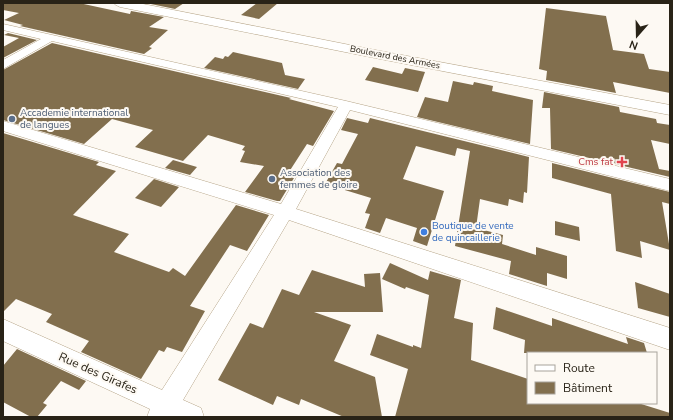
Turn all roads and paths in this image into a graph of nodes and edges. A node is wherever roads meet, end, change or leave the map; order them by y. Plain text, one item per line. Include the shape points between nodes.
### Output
1 (120, 3) edge
2 (3, 27) edge
3 (50, 38) junction
4 (3, 65) edge
5 (346, 106) junction
6 (670, 110) edge
7 (3, 126) edge
8 (670, 185) edge
9 (284, 212) junction
10 (3, 330) edge
11 (670, 339) edge
12 (163, 410) edge
13 (192, 417) edge

1 - 6 street, Boulevard des Armées
2 - 3 street
3 - 4 street
3 - 5 street
5 - 8 street
5 - 9 street
7 - 9 street
9 - 11 street
9 - 12 street
10 - 12 street, Rue des Girafes
12 - 13 street, Rue des Girafes

